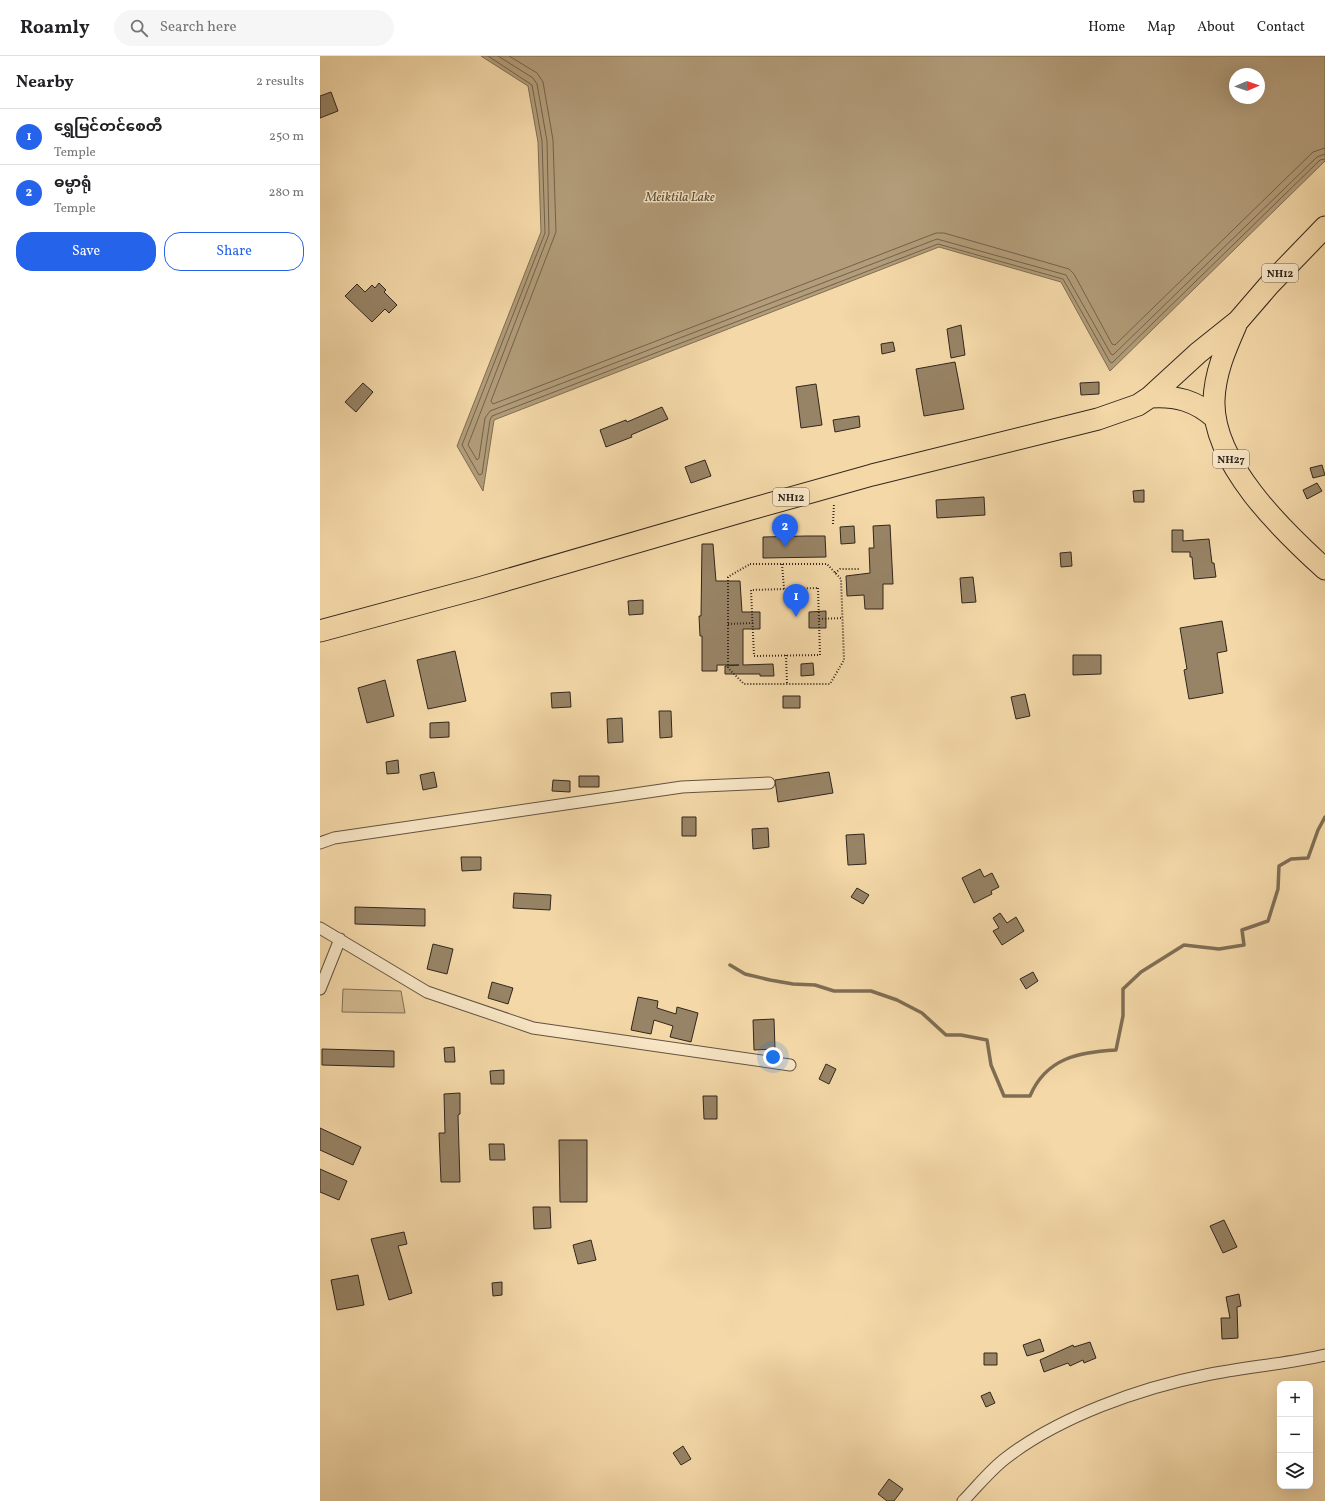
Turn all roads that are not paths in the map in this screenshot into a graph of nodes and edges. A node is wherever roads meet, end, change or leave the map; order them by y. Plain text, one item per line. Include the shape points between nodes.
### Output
1 (1325, 227) edge
2 (1238, 321) junction
3 (1150, 397) junction
4 (1215, 418) junction
5 (1325, 569) edge
6 (320, 631) edge
7 (769, 783) dead end
8 (320, 843) edge
9 (320, 928) edge
10 (340, 939) junction
11 (320, 989) edge
12 (790, 1065) dead end
13 (1325, 1355) edge
14 (963, 1501) edge

1 - 2 highway, NH12
2 - 3 highway, NH12
2 - 4 highway, NH27 via 1218,369
3 - 4 highway via 1168,396 1185,400 1206,410
3 - 6 highway, NH12 via 1138,405 1098,419 834,486
4 - 5 highway, NH27 via 1230,457 1249,489 1264,509
7 - 8 street via 682,787 341,837
9 - 10 street
10 - 11 street
10 - 12 street via 427,992 533,1028
13 - 14 street via 1205,1375 1151,1389 1085,1413 1053,1428 1005,1458

